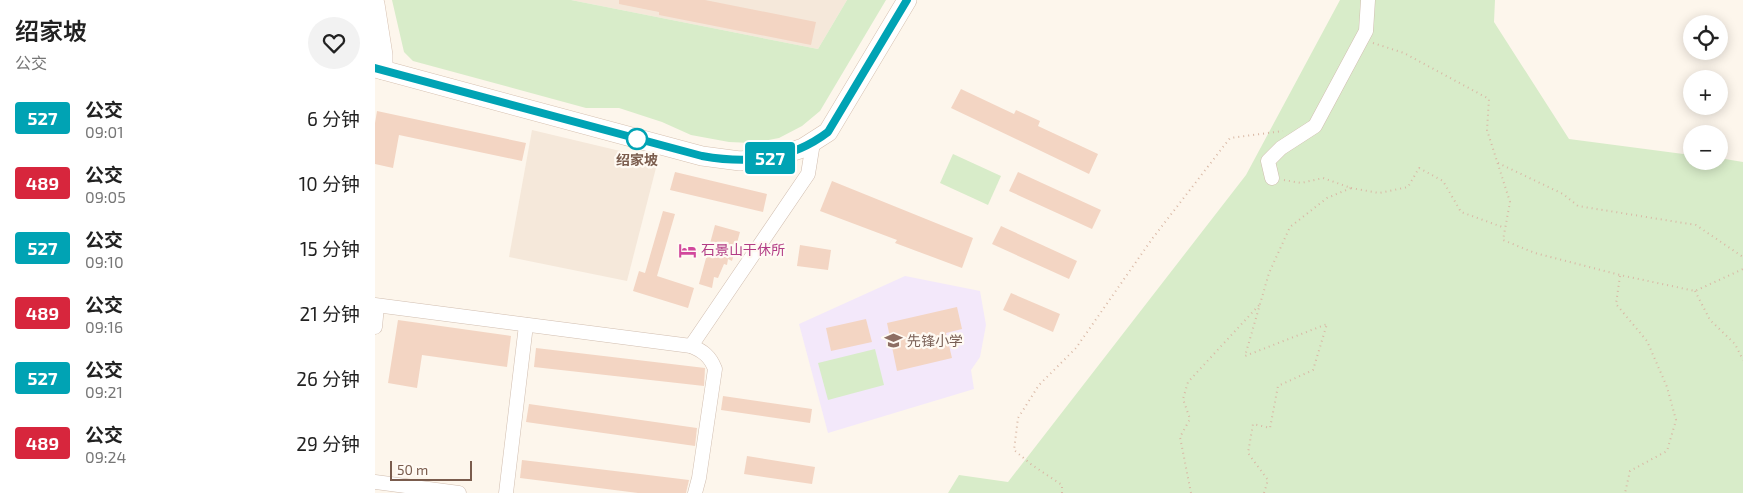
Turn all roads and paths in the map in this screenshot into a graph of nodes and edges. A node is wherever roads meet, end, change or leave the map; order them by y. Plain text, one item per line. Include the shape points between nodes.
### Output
1 (895, 0) edge
2 (907, 0) edge
3 (1368, 0) edge
4 (375, 4) edge
5 (1362, 39) junction
6 (379, 69) edge
7 (1291, 130) dead end
8 (813, 143) junction
9 (1498, 163) junction
10 (1272, 178) joint
11 (1351, 188) junction
12 (1505, 228) junction
13 (1743, 257) edge
14 (1743, 269) edge
15 (1620, 275) junction
16 (1695, 291) junction
17 (1262, 301) junction
18 (376, 306) edge
19 (526, 325) junction
20 (375, 326) edge
21 (691, 346) junction
22 (1743, 360) edge
23 (375, 482) edge
24 (459, 493) edge
25 (506, 493) edge
26 (695, 493) edge
27 (1062, 493) edge
28 (1191, 493) edge
29 (1264, 493) edge
30 (1625, 493) edge

1 - 8 street
2 - 8 street via 828,132
3 - 5 street via 1366,30
4 - 6 street via 383,55
5 - 9 path via 1404,52 1489,99 1487,130
5 - 10 street via 1315,126 1281,148 1268,161
6 - 8 street via 716,158 756,160 792,153
7 - 27 path via 1230,138 1152,239 1076,348 1039,385 1019,418 1014,450 1062,485
8 - 21 street via 808,174
9 - 12 path via 1510,202
9 - 13 path via 1563,194 1578,206 1697,225
10 - 11 path via 1301,183 1323,178
11 - 12 path via 1379,193 1408,187 1419,168 1443,181 1461,212
11 - 17 path via 1327,198 1290,227 1269,273
12 - 15 path via 1503,240 1535,253
14 - 16 path
15 - 16 path
15 - 30 path via 1616,304 1647,341 1667,387 1676,420 1667,451 1630,471
16 - 22 path via 1709,320 1735,344
17 - 28 path via 1188,382 1183,399 1190,419 1180,437
17 - 29 path via 1245,356 1327,324 1313,370 1278,386 1270,428 1253,424 1248,453 1268,480
18 - 19 street
18 - 20 street
19 - 21 street
19 - 25 street
21 - 26 street via 710,358 715,369
23 - 24 street

